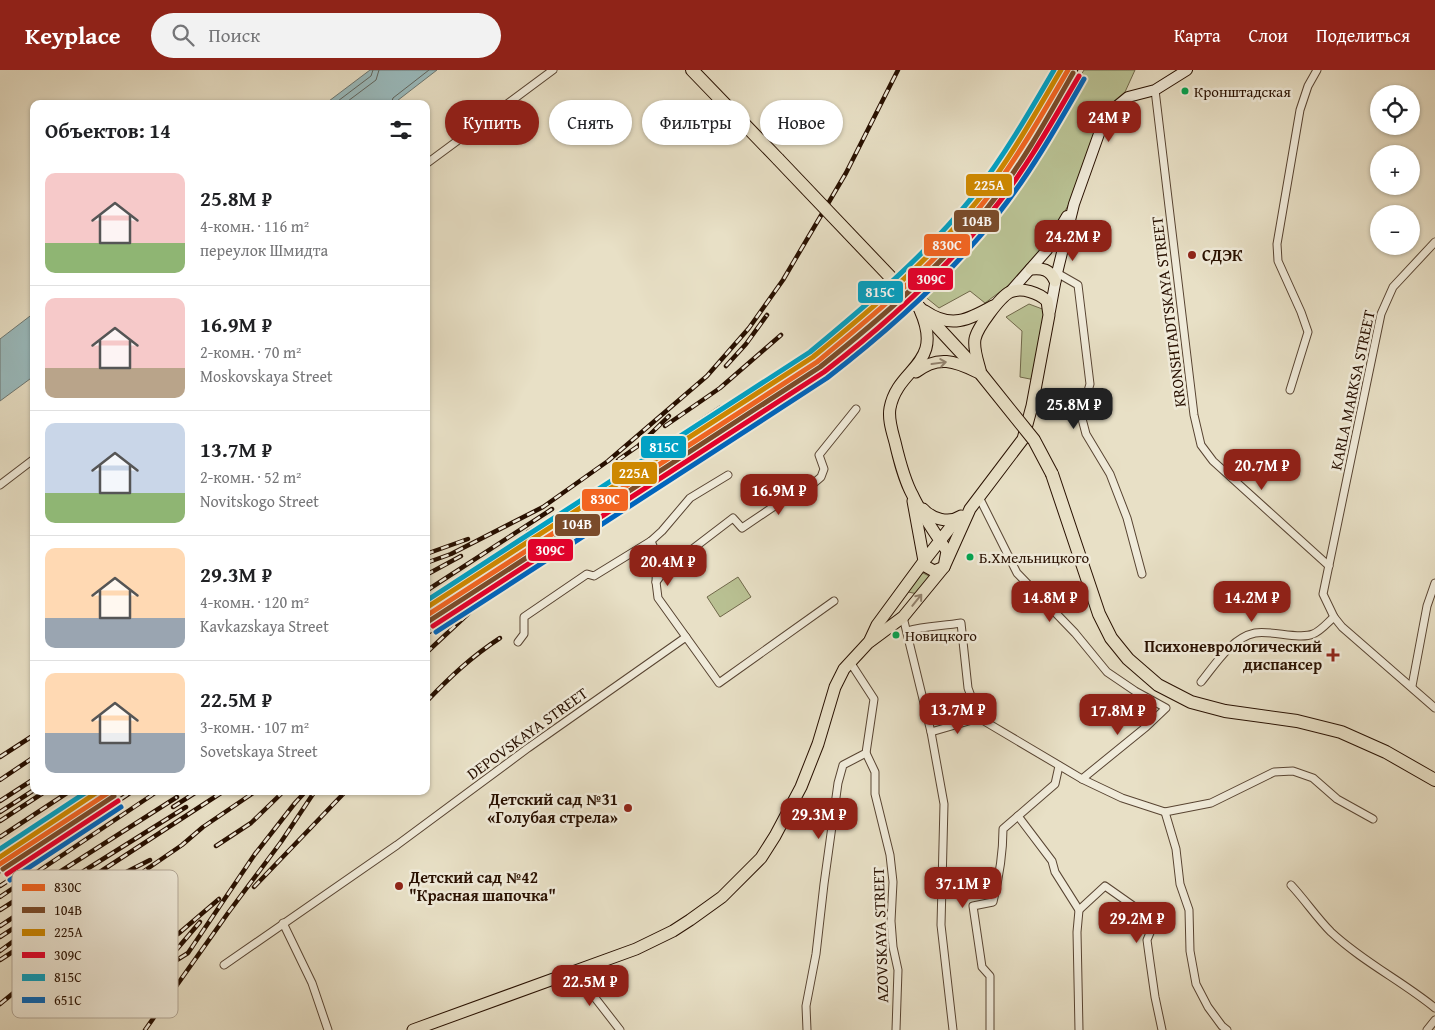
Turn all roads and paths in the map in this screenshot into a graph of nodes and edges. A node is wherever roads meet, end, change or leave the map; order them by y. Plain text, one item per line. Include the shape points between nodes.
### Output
1 (552, 70) edge
2 (692, 70) edge
3 (1188, 70) edge
4 (1317, 70) edge
5 (1155, 90) junction
6 (430, 161) edge
7 (1074, 204) junction
8 (1435, 242) edge
9 (1030, 269) junction
10 (1056, 277) junction
11 (1010, 292) junction
12 (999, 302) junction
13 (918, 306) junction
14 (1049, 315) junction
15 (981, 374) junction
16 (901, 385) junction
17 (1290, 390) dead end
18 (856, 409) dead end
19 (30, 462) edge
20 (728, 474) dead end
21 (0, 485) edge
22 (912, 495) junction
23 (979, 497) junction
24 (970, 509) junction
25 (957, 519) junction
26 (651, 540) junction
27 (940, 540) junction
28 (924, 561) junction
29 (1329, 566) junction
30 (944, 567) junction
31 (1142, 574) dead end
32 (656, 582) junction
33 (1435, 583) edge
34 (834, 601) dead end
35 (903, 617) junction
36 (1334, 617) junction
37 (907, 631) junction
38 (686, 638) junction
39 (518, 642) dead end
40 (868, 643) junction
41 (850, 662) junction
42 (1201, 682) dead end
43 (1412, 686) junction
44 (1435, 708) edge
45 (979, 718) junction
46 (931, 732) junction
47 (866, 753) junction
48 (1059, 766) junction
49 (1082, 779) junction
50 (1435, 780) edge
51 (1165, 812) junction
52 (1018, 816) junction
53 (1373, 819) dead end
54 (1291, 885) dead end
55 (1079, 910) junction
56 (283, 923) junction
57 (224, 965) dead end
58 (575, 972) junction
59 (1435, 1008) edge
60 (1435, 1020) edge
61 (328, 1030) edge
62 (413, 1030) edge
63 (620, 1030) edge
64 (807, 1030) edge
65 (896, 1030) edge
66 (953, 1030) edge
67 (990, 1030) edge
68 (1079, 1030) edge
69 (1162, 1030) edge
70 (1227, 1030) edge
71 (1427, 1030) edge

1 - 6 street
2 - 13 highway, bridge
3 - 5 main road
4 - 17 street via 1300,110 1277,244 1278,261 1308,332
5 - 7 main road via 1128,97 1111,111 1100,131
5 - 29 street, KRONSHTADTSKAYA STREET via 1194,415 1202,445 1212,461
7 - 9 main road via 1048,250
7 - 10 main road
8 - 29 street, KARLA MARKSA STREET via 1394,287 1381,314
9 - 10 main road via 1048,270
9 - 11 main road
10 - 14 main road
10 - 31 street via 1078,285 1090,384 1081,415 1086,434 1110,474 1127,518
11 - 12 main road
11 - 14 main road via 1028,292 1043,297 1047,301
12 - 13 main road via 963,321 940,319
12 - 15 main road via 982,323 974,342
13 - 15 highway
13 - 16 main road via 928,341 921,361
14 - 23 main road via 1023,439
16 -> 15 main road via 924,366 941,360 961,364
15 - 50 highway, bridge via 1034,440 1052,474 1099,614 1111,638 1128,659 1158,686 1191,702 1225,711 1297,721 1341,732 1386,752
16 - 22 main road via 893,394 890,411 896,445
18 - 32 street via 819,455 824,469 821,477 793,501 782,501 742,528 733,518 665,570
19 - 21 street
20 - 26 street via 690,498
22 - 25 main road via 934,517
22 - 27 main road
22 - 28 main road
23 - 24 main road
23 - 49 street via 1017,573 1075,633 1107,672 1166,708
24 - 25 main road
24 - 30 main road
25 - 27 main road
26 - 32 street via 657,556
26 - 39 street via 594,576 587,574 524,617 524,634
27 - 28 main road
27 - 30 main road via 947,551
28 - 30 main road via 925,566 934,571
28 - 40 main road via 877,625
29 - 36 street, KARLA MARKSA STREET via 1323,594
35 -> 30 main road
32 - 38 street via 658,598
33 - 43 street
34 - 38 street via 719,682
35 - 37 street
35 - 40 main road
36 - 42 street via 1313,634 1254,634 1236,642
36 - 43 street, KARLA MARKSA STREET
37 - 45 street via 961,623 968,688
37 - 46 street
38 - 56 street, DEPOVSKAYA STREET
40 - 41 main road
41 - 47 street via 874,699
41 - 58 main road via 835,687 801,787 761,858 722,897 673,931
43 - 44 street, KARLA MARKSA STREET
45 - 46 street
45 - 48 street
46 - 66 street via 944,804 941,925
47 - 64 street via 844,765 838,783 816,954 806,1006
47 - 65 street, AZOVSKAYA STREET via 875,772 875,794 893,882 892,930 898,970
48 - 49 street
48 - 52 street via 1055,784
49 - 51 street via 1122,798
51 - 53 street via 1211,803 1274,772 1294,771 1313,778 1338,799
51 - 70 street via 1176,849 1180,884 1189,910 1190,951 1196,984 1208,1007
52 - 55 street via 1052,861
52 - 67 street via 1003,829 994,902 973,906 982,967 990,976
54 - 59 street via 1331,932
55 - 68 street
55 - 69 street via 1105,886 1149,917 1152,928 1147,940
56 - 57 street, DEPOVSKAYA STREET
56 - 61 street via 312,983
58 - 62 main road
58 - 63 street
60 - 71 street

